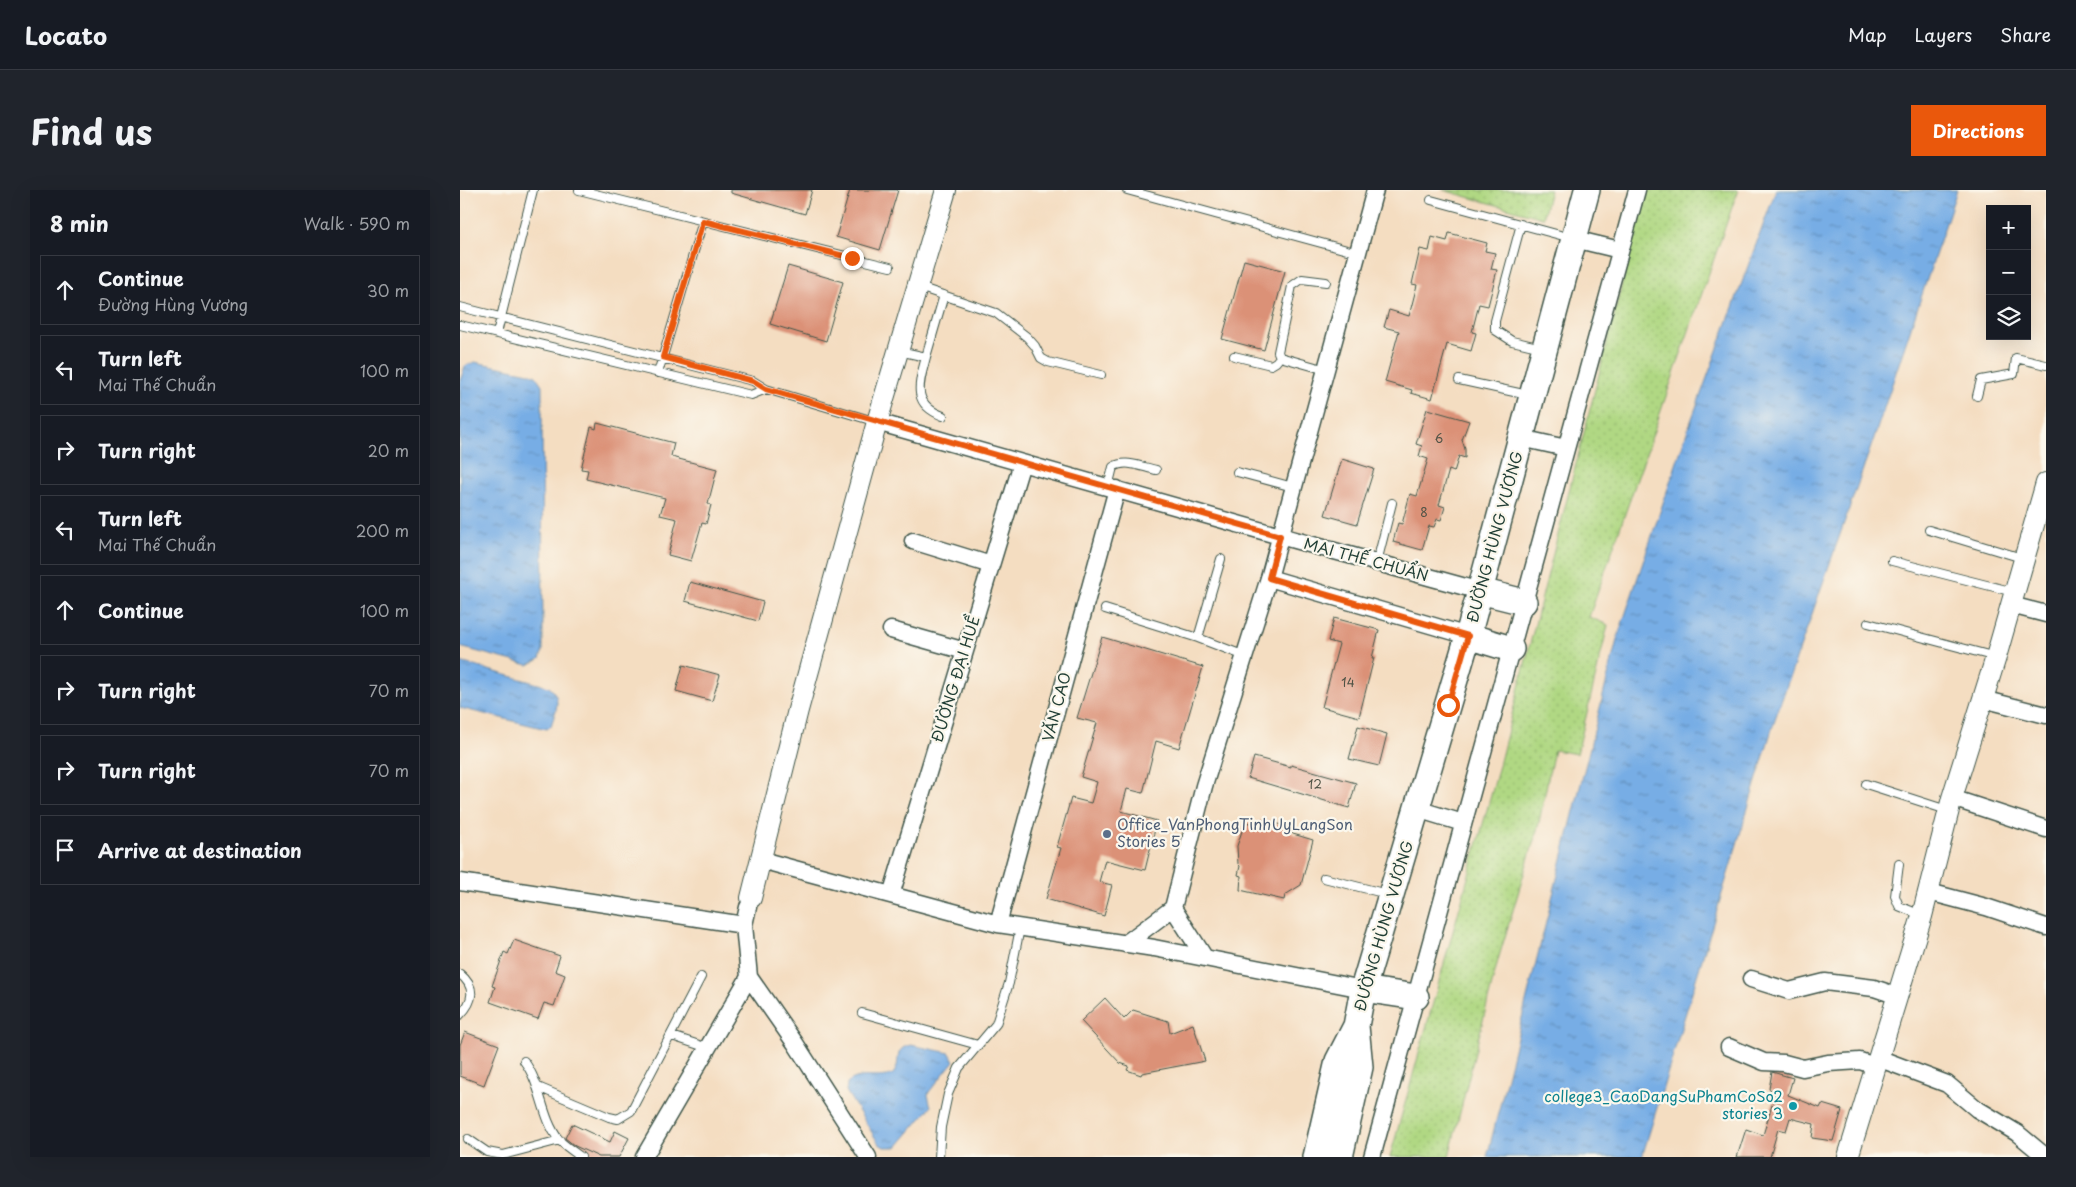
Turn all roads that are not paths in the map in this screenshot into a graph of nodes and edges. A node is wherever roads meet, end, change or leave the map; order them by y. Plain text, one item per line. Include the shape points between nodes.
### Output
1 (533, 190) edge
2 (579, 190) edge
3 (946, 190) edge
4 (1127, 190) edge
5 (1375, 190) edge
6 (1587, 190) edge
7 (1637, 190) edge
8 (1431, 200) dead end
9 (703, 221) junction
10 (1521, 224) junction
11 (1574, 239) junction
12 (1620, 250) junction
13 (1358, 253) junction
14 (890, 267) dead end
15 (1326, 282) dead end
16 (919, 287) junction
17 (944, 295) junction
18 (460, 307) edge
19 (501, 316) junction
20 (460, 324) edge
21 (497, 332) junction
22 (1545, 349) junction
23 (899, 351) junction
24 (1234, 356) dead end
25 (663, 357) junction
26 (926, 357) junction
27 (1280, 357) junction
28 (2046, 365) edge
29 (1326, 370) junction
30 (658, 373) junction
31 (1101, 376) dead end
32 (1459, 380) dead end
33 (766, 389) junction
34 (1532, 396) junction
35 (1977, 396) dead end
36 (943, 416) dead end
37 (877, 422) junction
38 (1521, 438) junction
39 (1566, 448) junction
40 (1022, 463) junction
41 (1156, 470) dead end
42 (1237, 472) dead end
43 (2046, 483) edge
44 (1112, 488) junction
45 (1293, 488) junction
46 (1392, 502) dead end
47 (1929, 530) dead end
48 (1280, 536) junction
49 (913, 541) dead end
50 (1221, 559) dead end
51 (2025, 559) junction
52 (1892, 561) dead end
53 (1377, 562) junction
54 (991, 564) junction
55 (1269, 578) junction
56 (1480, 591) junction
57 (2013, 599) junction
58 (1524, 602) junction
59 (1105, 609) dead end
60 (2046, 614) edge
61 (1868, 622) dead end
62 (891, 630) dead end
63 (1468, 636) junction
64 (1198, 638) junction
65 (1511, 649) junction
66 (965, 650) junction
67 (1245, 656) junction
68 (1996, 657) junction
69 (1983, 699) junction
70 (2046, 715) edge
71 (1866, 784) dead end
72 (1951, 804) junction
73 (1417, 809) junction
74 (1463, 823) junction
75 (2046, 829) edge
76 (761, 860) junction
77 (1899, 864) dead end
78 (1324, 878) dead end
79 (460, 882) edge
80 (1929, 892) junction
81 (891, 895) junction
82 (1391, 895) junction
83 (749, 903) joint
84 (1173, 908) junction
85 (1922, 916) junction
86 (998, 924) junction
87 (744, 925) junction
88 (1020, 928) junction
89 (2046, 928) edge
90 (1125, 944) junction
91 (1204, 958) junction
92 (460, 974) edge
93 (701, 977) dead end
94 (749, 977) junction
95 (1751, 979) dead end
96 (1363, 989) junction
97 (1898, 996) junction
98 (1416, 997) junction
99 (862, 1013) dead end
100 (460, 1015) edge
101 (1356, 1026) junction
102 (672, 1036) junction
103 (978, 1045) junction
104 (1729, 1047) dead end
105 (709, 1048) junction
106 (524, 1061) dead end
107 (1876, 1062) junction
108 (538, 1086) junction
109 (468, 1140) dead end
110 (560, 1140) junction
111 (581, 1157) edge
112 (644, 1157) edge
113 (868, 1157) edge
114 (939, 1157) edge
115 (1316, 1157) edge
116 (1340, 1157) edge
117 (1372, 1157) edge
118 (1848, 1157) edge
119 (2046, 1157) edge

1 - 19 lane
2 - 9 lane
3 - 16 street
4 - 13 lane
5 - 13 street
6 - 11 main road, ĐƯỜNG HÙNG VƯƠNG
7 - 12 street
8 - 10 lane
9 - 14 lane
9 - 25 lane
10 - 11 lane
10 - 22 lane via 1495,330 1512,341
11 - 12 street
11 - 22 main road, ĐƯỜNG HÙNG VƯƠNG
12 - 39 street
13 - 29 street
15 - 27 lane via 1302,279 1292,286 1279,346
16 - 17 lane
16 - 23 street
17 - 26 lane
17 - 31 lane via 996,313 1027,337 1041,358 1048,362
18 - 19 lane
19 - 21 lane
19 - 25 lane
20 - 21 lane
21 - 30 lane
22 - 34 main road, ĐƯỜNG HÙNG VƯƠNG
23 - 26 lane
23 - 37 street
24 - 27 lane via 1271,365
25 - 30 lane
25 - 33 lane via 753,381
26 - 36 lane via 919,386 920,396 931,412
27 - 29 lane
28 - 35 lane via 2016,358 2014,374 1981,380
29 - 45 street
30 - 33 lane via 751,395
32 - 34 lane
33 - 37 lane
34 - 38 main road, ĐƯỜNG HÙNG VƯƠNG
37 - 40 street, MAI THẾ CHUẨN
37 - 76 street via 798,710
38 - 39 street
38 - 56 main road, ĐƯỜNG HÙNG VƯƠNG
39 - 58 street
40 - 44 street, MAI THẾ CHUẨN
40 - 54 street, ĐƯỜNG ĐẠI HUỀ
41 - 44 lane via 1119,463 1113,467
42 - 45 lane
43 - 51 street
44 - 48 street, MAI THẾ CHUẨN
44 - 86 street, VĂN CAO
45 - 48 street
46 - 53 lane
47 - 51 lane
48 - 53 street, MAI THẾ CHUẨN
48 - 55 street
49 - 54 street
50 - 64 lane
51 - 57 street
52 - 57 lane
53 - 56 street, MAI THẾ CHUẨN
54 - 66 street, ĐƯỜNG ĐẠI HUỀ
55 - 63 street
55 - 67 street
56 - 58 main road
56 - 63 main road, ĐƯỜNG HÙNG VƯƠNG
57 - 60 street
57 - 68 street
58 - 65 street
59 - 64 lane
61 - 68 lane
62 - 66 street
63 - 65 main road
63 - 73 main road, ĐƯỜNG HÙNG VƯƠNG
64 - 67 lane
65 - 74 street
66 - 81 street, ĐƯỜNG ĐẠI HUỀ
67 - 84 street via 1204,786
68 - 69 street
69 - 70 street
69 - 72 street
71 - 72 lane
72 - 75 street
72 - 80 street
73 - 74 street
73 - 82 main road, ĐƯỜNG HÙNG VƯƠNG
74 - 98 street
76 - 81 street
76 - 83 street
77 - 85 lane via 1895,896 1899,906
78 - 82 lane
79 - 87 street
80 - 85 street
80 - 89 street
81 - 86 street
82 - 96 main road, ĐƯỜNG HÙNG VƯƠNG
83 - 87 street
84 - 90 street
84 - 91 street
85 - 97 street
86 - 88 street
87 - 94 street
88 - 90 street
88 - 103 lane via 1009,983 996,1024
90 - 91 street
91 - 96 street
92 - 100 lane via 471,990 468,1007
93 - 102 lane
94 - 105 street
94 - 113 street
95 - 97 street via 1789,991 1825,982 1874,988
96 - 98 main road
96 - 101 main road, ĐƯỜNG HÙNG VƯƠNG
97 - 107 street
98 - 117 street
99 - 103 lane
101 - 115 main road, ĐƯỜNG HÙNG VƯƠNG via 1338,1061
101 - 116 main road, ĐƯỜNG HÙNG VƯƠNG via 1360,1066
102 - 105 lane
102 - 108 lane via 631,1112 618,1119
103 - 114 lane via 959,1068 948,1094
104 - 107 street via 1764,1062 1803,1068 1828,1063
105 - 112 street
106 - 108 lane
107 - 118 street
107 - 119 street via 1947,1084
108 - 110 lane via 544,1110
109 - 110 lane via 487,1152 503,1155
110 - 111 lane

